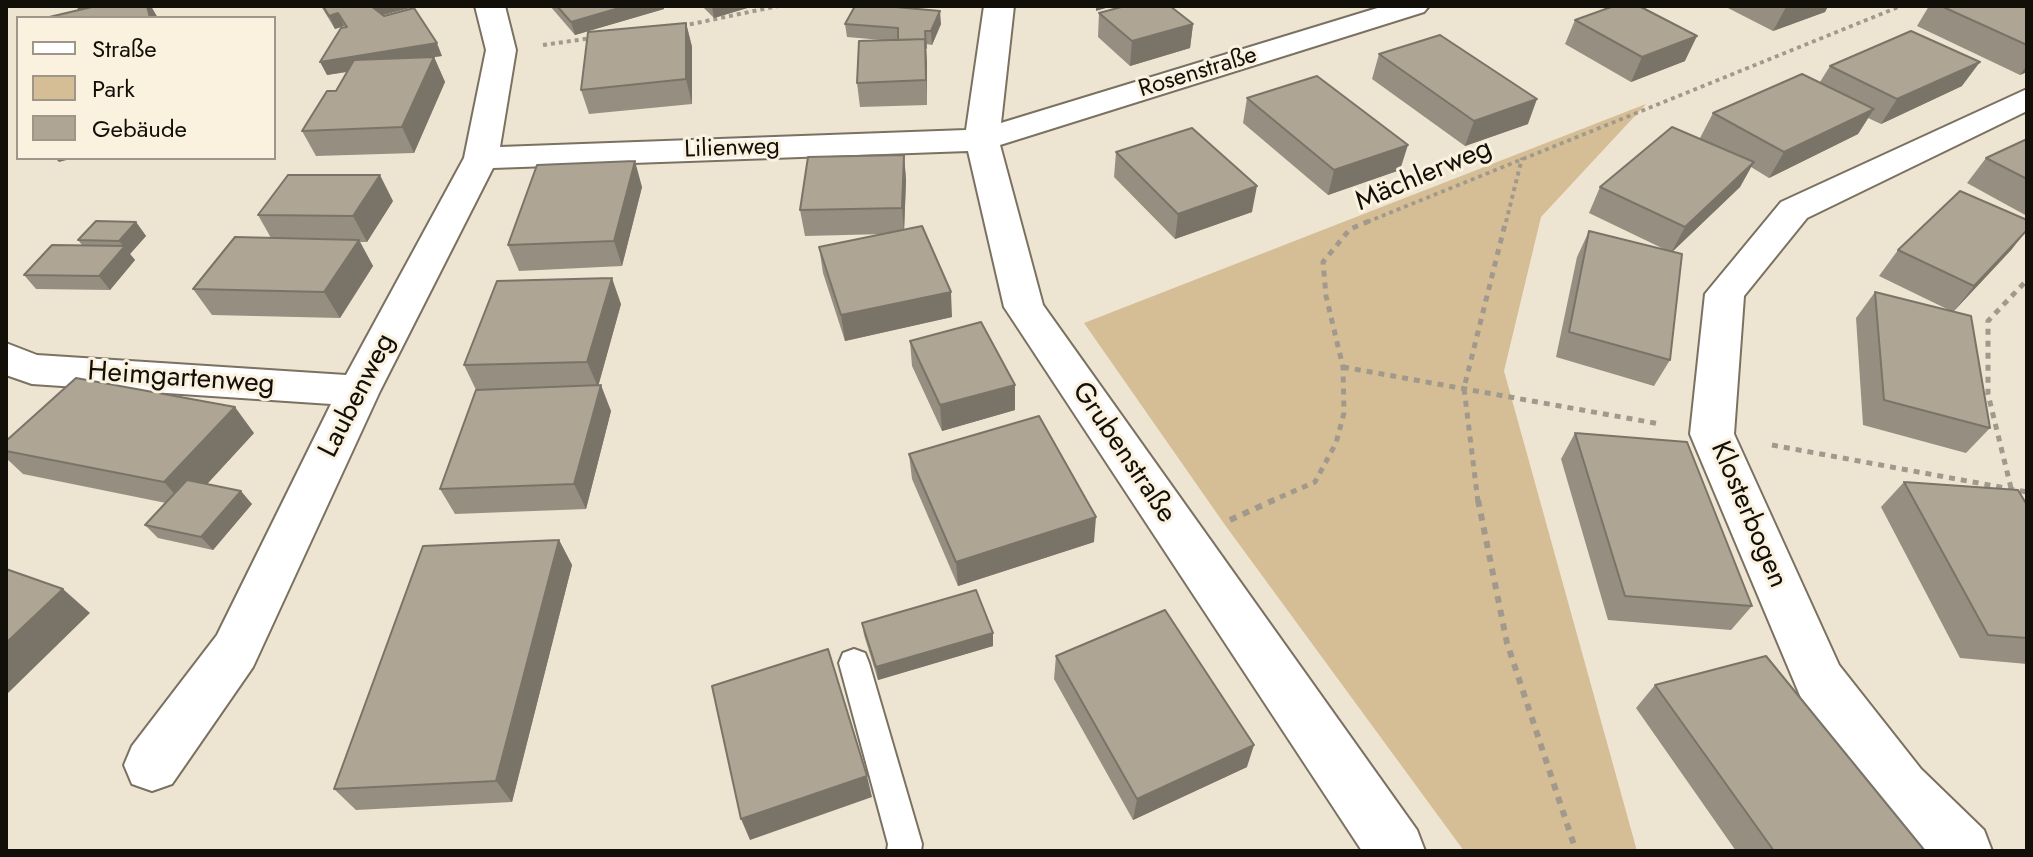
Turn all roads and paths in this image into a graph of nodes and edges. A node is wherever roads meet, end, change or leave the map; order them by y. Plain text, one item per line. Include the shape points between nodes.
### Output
1 (490, 6) edge
2 (778, 6) edge
3 (999, 6) edge
4 (1414, 6) edge
5 (1901, 6) edge
6 (670, 27) edge
7 (593, 38) edge
8 (501, 50) junction
9 (2027, 99) edge
10 (982, 140) junction
11 (1522, 157) junction
12 (481, 158) junction
13 (2027, 280) edge
14 (6, 358) edge
15 (359, 391) junction
16 (2016, 502) edge
17 (1181, 539) junction
18 (854, 663) dead end
19 (152, 765) dead end
20 (904, 851) edge
21 (1396, 851) edge
22 (1576, 851) edge
23 (1963, 851) edge

1 - 8 street, Laubenweg
2 - 6 path
3 - 10 street, Grubenstraße
4 - 10 street, Rosenstraße
5 - 11 path, Mächlerweg
7 - 8 path
8 - 12 street, Laubenweg
9 - 23 street, Klosterbogen via 1794,210 1725,294 1712,434 1820,681 1901,788
10 - 12 street, Lilienweg
10 - 17 street, Grubenstraße via 1024,307
11 - 17 path, Mächlerweg via 1350,229 1323,262 1343,367 1344,413 1336,443 1315,482
11 - 22 path via 1464,388 1481,528 1507,643
12 - 15 street, Laubenweg
13 - 16 path via 1988,321 1988,394
14 - 15 street, Heimgartenweg via 32,369
15 - 19 street, Laubenweg via 235,651
17 - 21 street, Grubenstraße
18 - 20 lane

